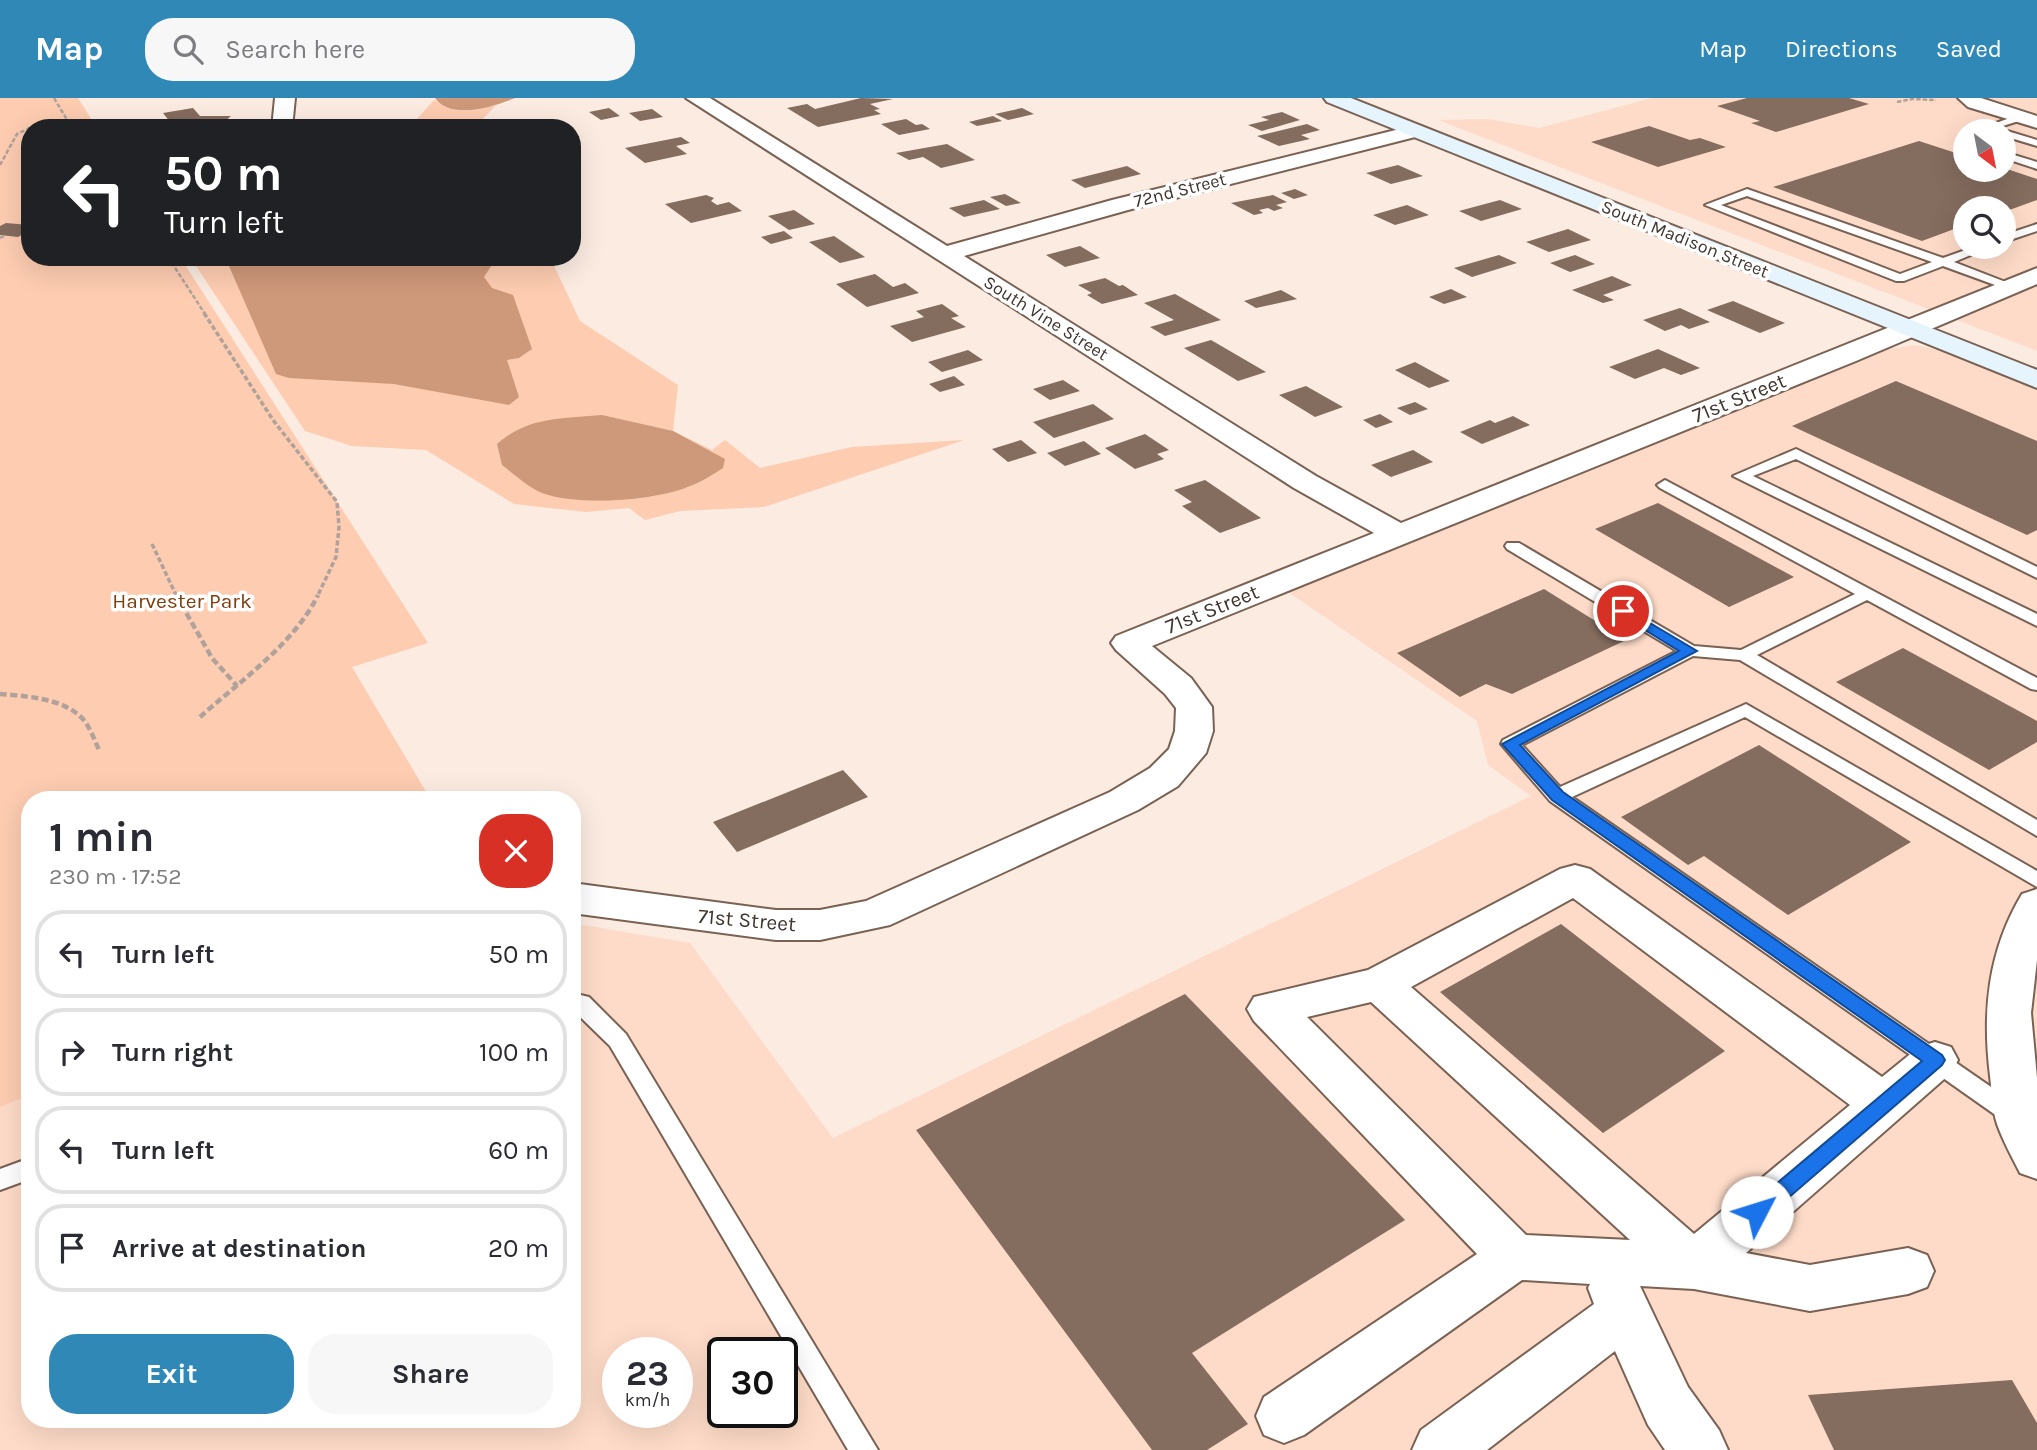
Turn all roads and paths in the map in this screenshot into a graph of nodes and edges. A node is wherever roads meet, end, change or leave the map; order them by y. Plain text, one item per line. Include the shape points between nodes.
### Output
1 (54, 98) edge
2 (285, 98) edge
3 (696, 98) edge
4 (1334, 98) edge
5 (1968, 98) edge
6 (1936, 100) dead end
7 (1897, 102) dead end
8 (65, 119) edge
9 (283, 119) edge
10 (2029, 119) edge
11 (1416, 131) junction
12 (21, 132) edge
13 (2016, 137) edge
14 (2037, 143) edge
15 (2016, 159) edge
16 (0, 164) edge
17 (2037, 166) edge
18 (2037, 227) edge
19 (2016, 235) edge
20 (944, 254) junction
21 (1953, 258) edge
22 (1940, 263) junction
23 (174, 266) edge
24 (2023, 280) edge
25 (1908, 328) junction
26 (2037, 380) edge
27 (1665, 485) dead end
28 (1398, 534) junction
29 (152, 544) dead end
30 (1513, 546) dead end
31 (2037, 573) edge
32 (1867, 594) junction
33 (2037, 621) edge
34 (1690, 651) junction
35 (1744, 655) junction
36 (2037, 685) edge
37 (237, 686) junction
38 (0, 694) edge
39 (200, 717) dead end
40 (99, 750) dead end
41 (1558, 796) junction
42 (2037, 829) edge
43 (2037, 880) edge
44 (581, 899) edge
45 (2031, 930) edge
46 (1379, 984) junction
47 (581, 1003) edge
48 (2023, 1051) edge
49 (1935, 1060) junction
50 (1884, 1104) junction
51 (2029, 1140) edge
52 (21, 1172) edge
53 (0, 1180) edge
54 (1514, 1256) junction
55 (1602, 1261) junction
56 (1694, 1266) junction
57 (1908, 1271) dead end
58 (1625, 1312) junction
59 (1284, 1416) dead end
60 (864, 1450) edge
61 (1441, 1450) edge
62 (1699, 1450) edge

1 - 8 path
2 - 9 street
3 - 20 street, South Vine Street
4 - 11 street, South Madison Street
5 - 10 street
6 - 7 path
11 - 20 street, 72nd Street
11 - 25 street, South Madison Street
12 - 16 path
13 - 14 lane
15 - 17 lane
18 - 19 lane
20 - 28 street, South Vine Street via 1305,482
21 - 22 lane
22 - 22 lane via 1900,278 1711,205 1747,192
22 - 24 lane
23 - 37 path via 273,420 337,502 336,557 313,605 276,650
24 - 25 street, 71st Street
25 - 26 street, South Madison Street
25 - 28 street, 71st Street
27 - 32 lane
28 - 44 street, 71st Street via 1128,643 1178,686 1194,707 1195,731 1187,753 1164,778 1124,801 875,914 820,925 776,925
29 - 37 path via 222,674
30 - 34 lane
31 - 33 lane via 1796,453 1741,476
32 - 35 lane
32 - 36 lane
34 - 35 lane
34 - 41 lane via 1510,744
35 - 42 lane
37 - 39 path
38 - 40 path via 53,703 81,716
41 - 43 lane via 1746,710
41 - 49 lane
45 - 48 street via 2010,979 2006,1012
46 - 50 street via 1575,879
46 - 54 street via 1270,1009
46 - 56 street
47 - 60 lane via 618,1040
48 - 51 street
49 - 50 street
49 - 51 lane
50 - 56 street
52 - 53 lane
54 - 55 street
54 - 59 street
55 - 56 street
55 - 58 street
56 - 57 street via 1810,1288
58 - 61 street
58 - 62 street via 1668,1406

